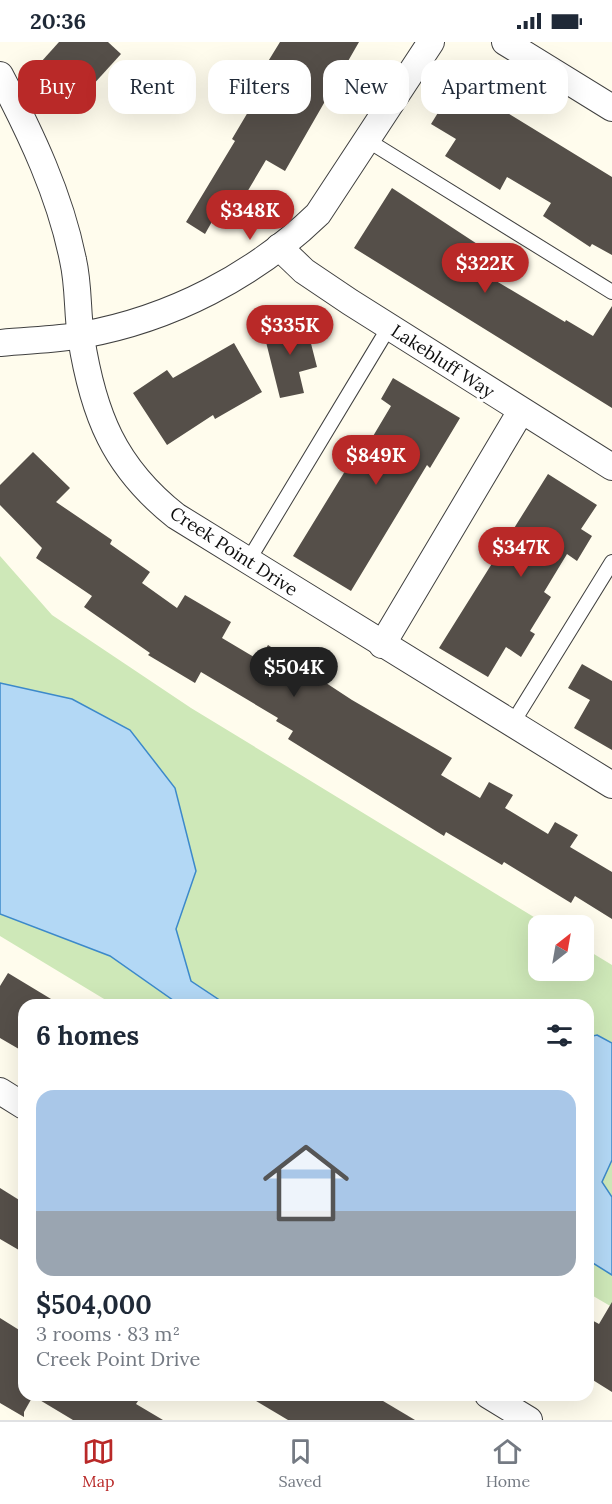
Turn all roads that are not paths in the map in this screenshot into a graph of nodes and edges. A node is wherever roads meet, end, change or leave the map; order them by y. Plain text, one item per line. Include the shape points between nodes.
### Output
1 (431, 42) edge
2 (505, 42) edge
3 (0, 75) edge
4 (612, 108) edge
5 (367, 140) junction
6 (279, 248) junction
7 (612, 292) edge
8 (389, 327) junction
9 (81, 336) junction
10 (0, 343) edge
11 (521, 411) junction
12 (612, 467) edge
13 (248, 561) junction
14 (612, 562) edge
15 (382, 645) junction
16 (512, 724) junction
17 (612, 785) edge
18 (0, 1091) edge
19 (18, 1102) edge
20 (498, 1401) edge
21 (529, 1420) edge

1 - 5 street
2 - 4 street
3 - 9 street, Creek Point Drive via 32,136 64,223 74,261
5 - 6 street via 318,214
5 - 7 lane
6 - 8 street, Lakebluff Way via 304,270
6 - 9 street via 201,297 143,321
8 - 11 street, Lakebluff Way
8 - 13 lane
9 - 10 street
9 - 13 street, Creek Point Drive via 93,398 123,463 162,505
11 - 12 street, Lakebluff Way
11 - 15 street
13 - 15 street, Creek Point Drive
14 - 16 lane
15 - 16 street, Creek Point Drive
16 - 17 street, Creek Point Drive
18 - 19 street
20 - 21 street

